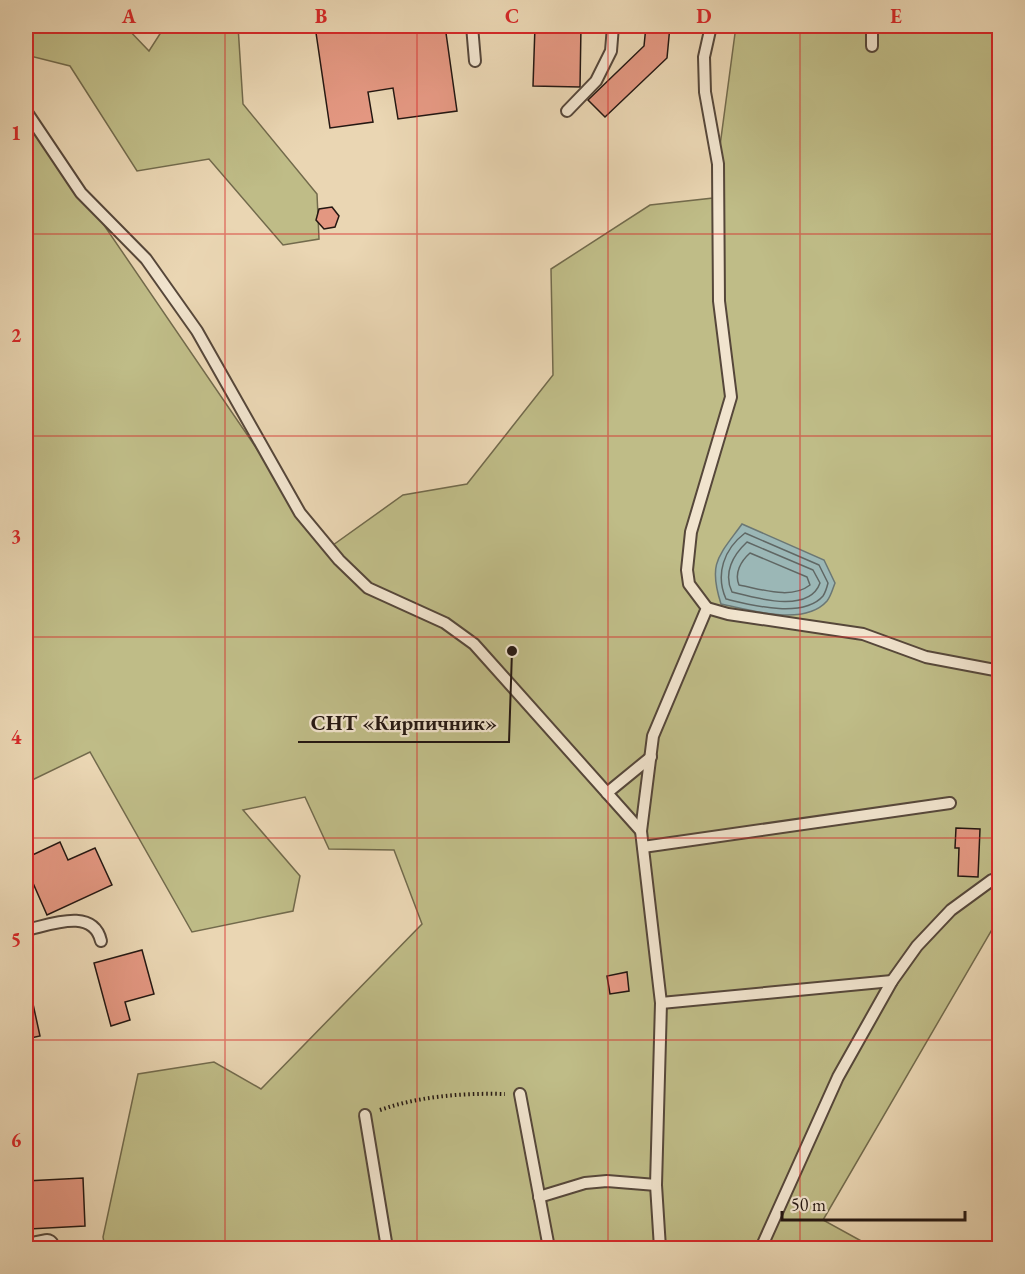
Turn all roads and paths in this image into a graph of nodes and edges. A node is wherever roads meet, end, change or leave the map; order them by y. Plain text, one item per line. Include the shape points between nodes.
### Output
1 (472, 26) edge
2 (613, 26) edge
3 (711, 26) edge
4 (872, 26) edge
5 (872, 46) dead end
6 (475, 61) dead end
7 (26, 111) edge
8 (567, 111) dead end
9 (706, 608) junction
10 (999, 671) edge
11 (651, 757) junction
12 (607, 793) junction
13 (950, 803) dead end
14 (641, 831) junction
15 (643, 847) junction
16 (999, 878) edge
17 (26, 930) edge
18 (101, 940) dead end
19 (892, 981) junction
20 (661, 1003) junction
21 (520, 1094) joint
22 (365, 1115) joint
23 (656, 1185) junction
24 (539, 1197) junction
25 (387, 1248) edge
26 (549, 1248) edge
27 (660, 1248) edge
28 (761, 1248) edge

1 - 6 lane
2 - 8 lane via 611,51 596,81
3 - 9 lane via 704,57 705,92 718,164 718,301 731,397 691,532 689,584
4 - 5 lane
7 - 12 lane via 81,193 146,259 197,331 300,513 339,560 368,588 445,623 474,644
9 - 10 lane via 863,634 926,657
9 - 11 lane via 654,736
11 - 12 lane
11 - 14 lane
12 - 14 lane
13 - 15 lane
14 - 15 lane
15 - 20 lane
16 - 19 lane via 951,910 917,946
17 - 18 lane via 72,920 90,922 99,930
19 - 20 lane
19 - 28 lane via 838,1077
20 - 23 lane
21 - 22 path via 460,1093 399,1104
21 - 24 lane
22 - 25 lane
23 - 24 lane via 585,1183
23 - 27 lane
24 - 26 lane

